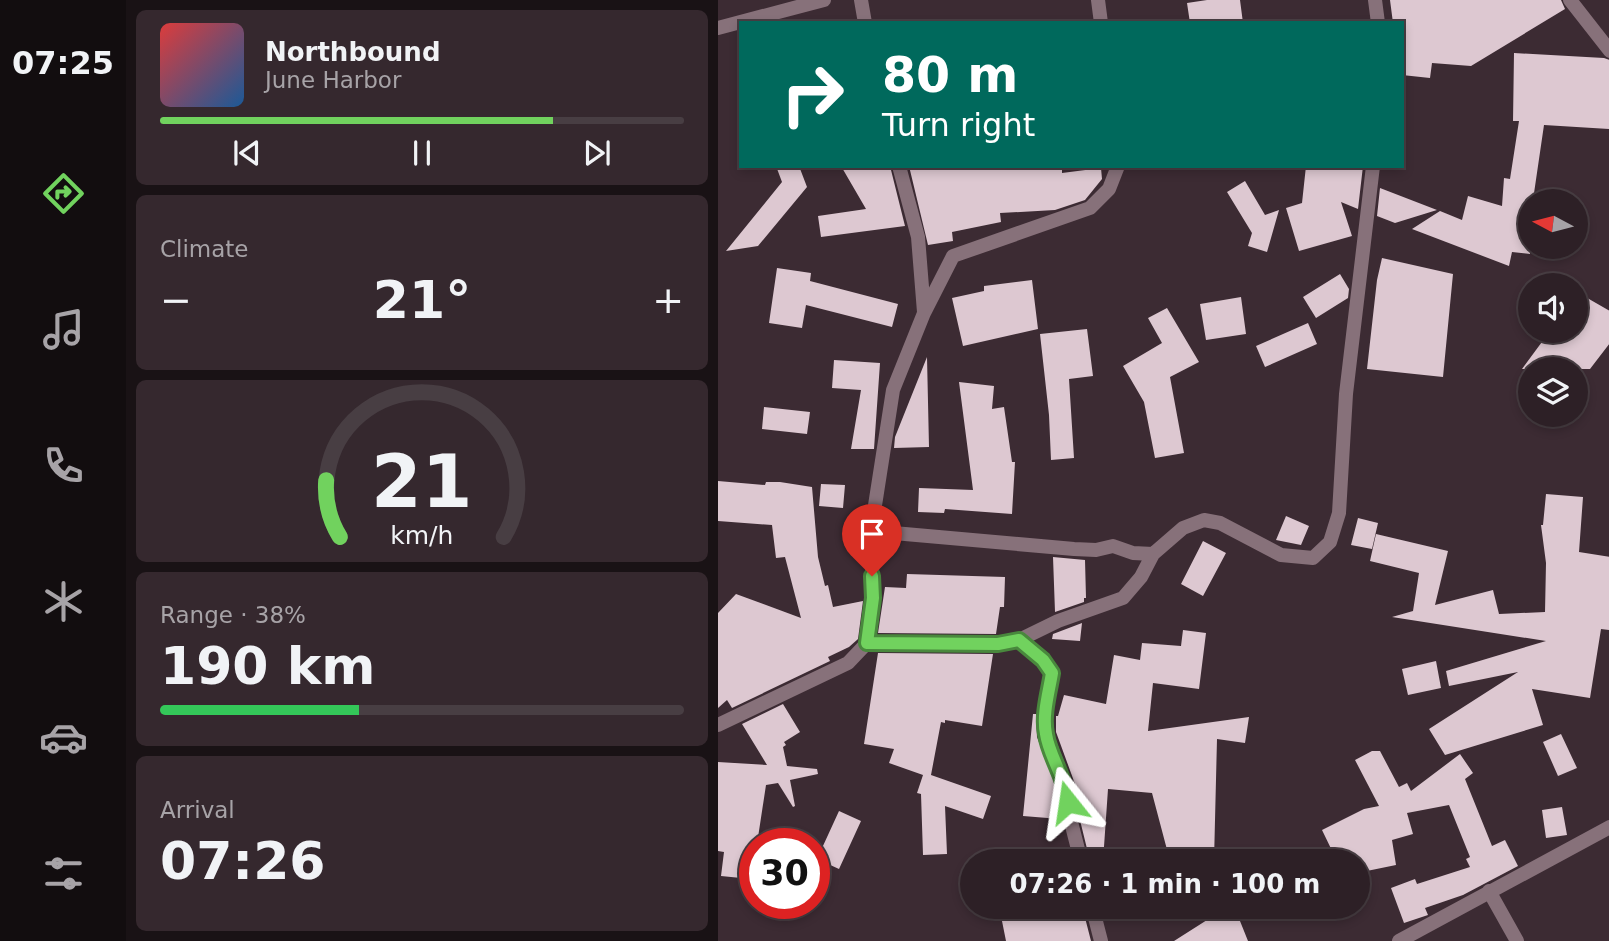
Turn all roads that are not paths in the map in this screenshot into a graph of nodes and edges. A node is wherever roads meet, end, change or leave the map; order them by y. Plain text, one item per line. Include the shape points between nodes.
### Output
1 (824, 0) edge
2 (860, 0) edge
3 (1098, 0) edge
4 (1375, 0) edge
5 (1570, 0) edge
6 (744, 21) edge
7 (865, 21) edge
8 (1101, 21) edge
9 (1378, 21) edge
10 (739, 22) edge
11 (718, 28) edge
12 (1609, 51) edge
13 (900, 168) edge
14 (1117, 168) edge
15 (1373, 168) edge
16 (924, 313) junction
17 (871, 531) junction
18 (1153, 554) junction
19 (1019, 640) junction
20 (867, 643) junction
21 (718, 725) edge
22 (1609, 827) edge
23 (1078, 849) edge
24 (1489, 891) junction
25 (1095, 919) edge
26 (1101, 941) edge
27 (1399, 941) edge
28 (1517, 941) edge

1 - 6 street
2 - 7 street
3 - 8 street
4 - 9 street
5 - 12 street
10 - 11 street
13 - 16 street via 918,237
14 - 16 street via 1109,190 1090,208 953,256
15 - 18 street via 1346,394 1339,513 1330,542 1313,558 1281,555 1220,523 1204,520 1183,528
16 - 17 street via 893,390
17 - 18 street via 1074,549 1113,546
17 - 20 street via 873,598
18 - 19 street via 1123,598
19 - 20 street via 998,644
19 - 23 street via 1052,673 1046,734 1066,787
20 - 21 street via 848,663
22 - 24 street
24 - 27 street
24 - 28 street
25 - 26 street

